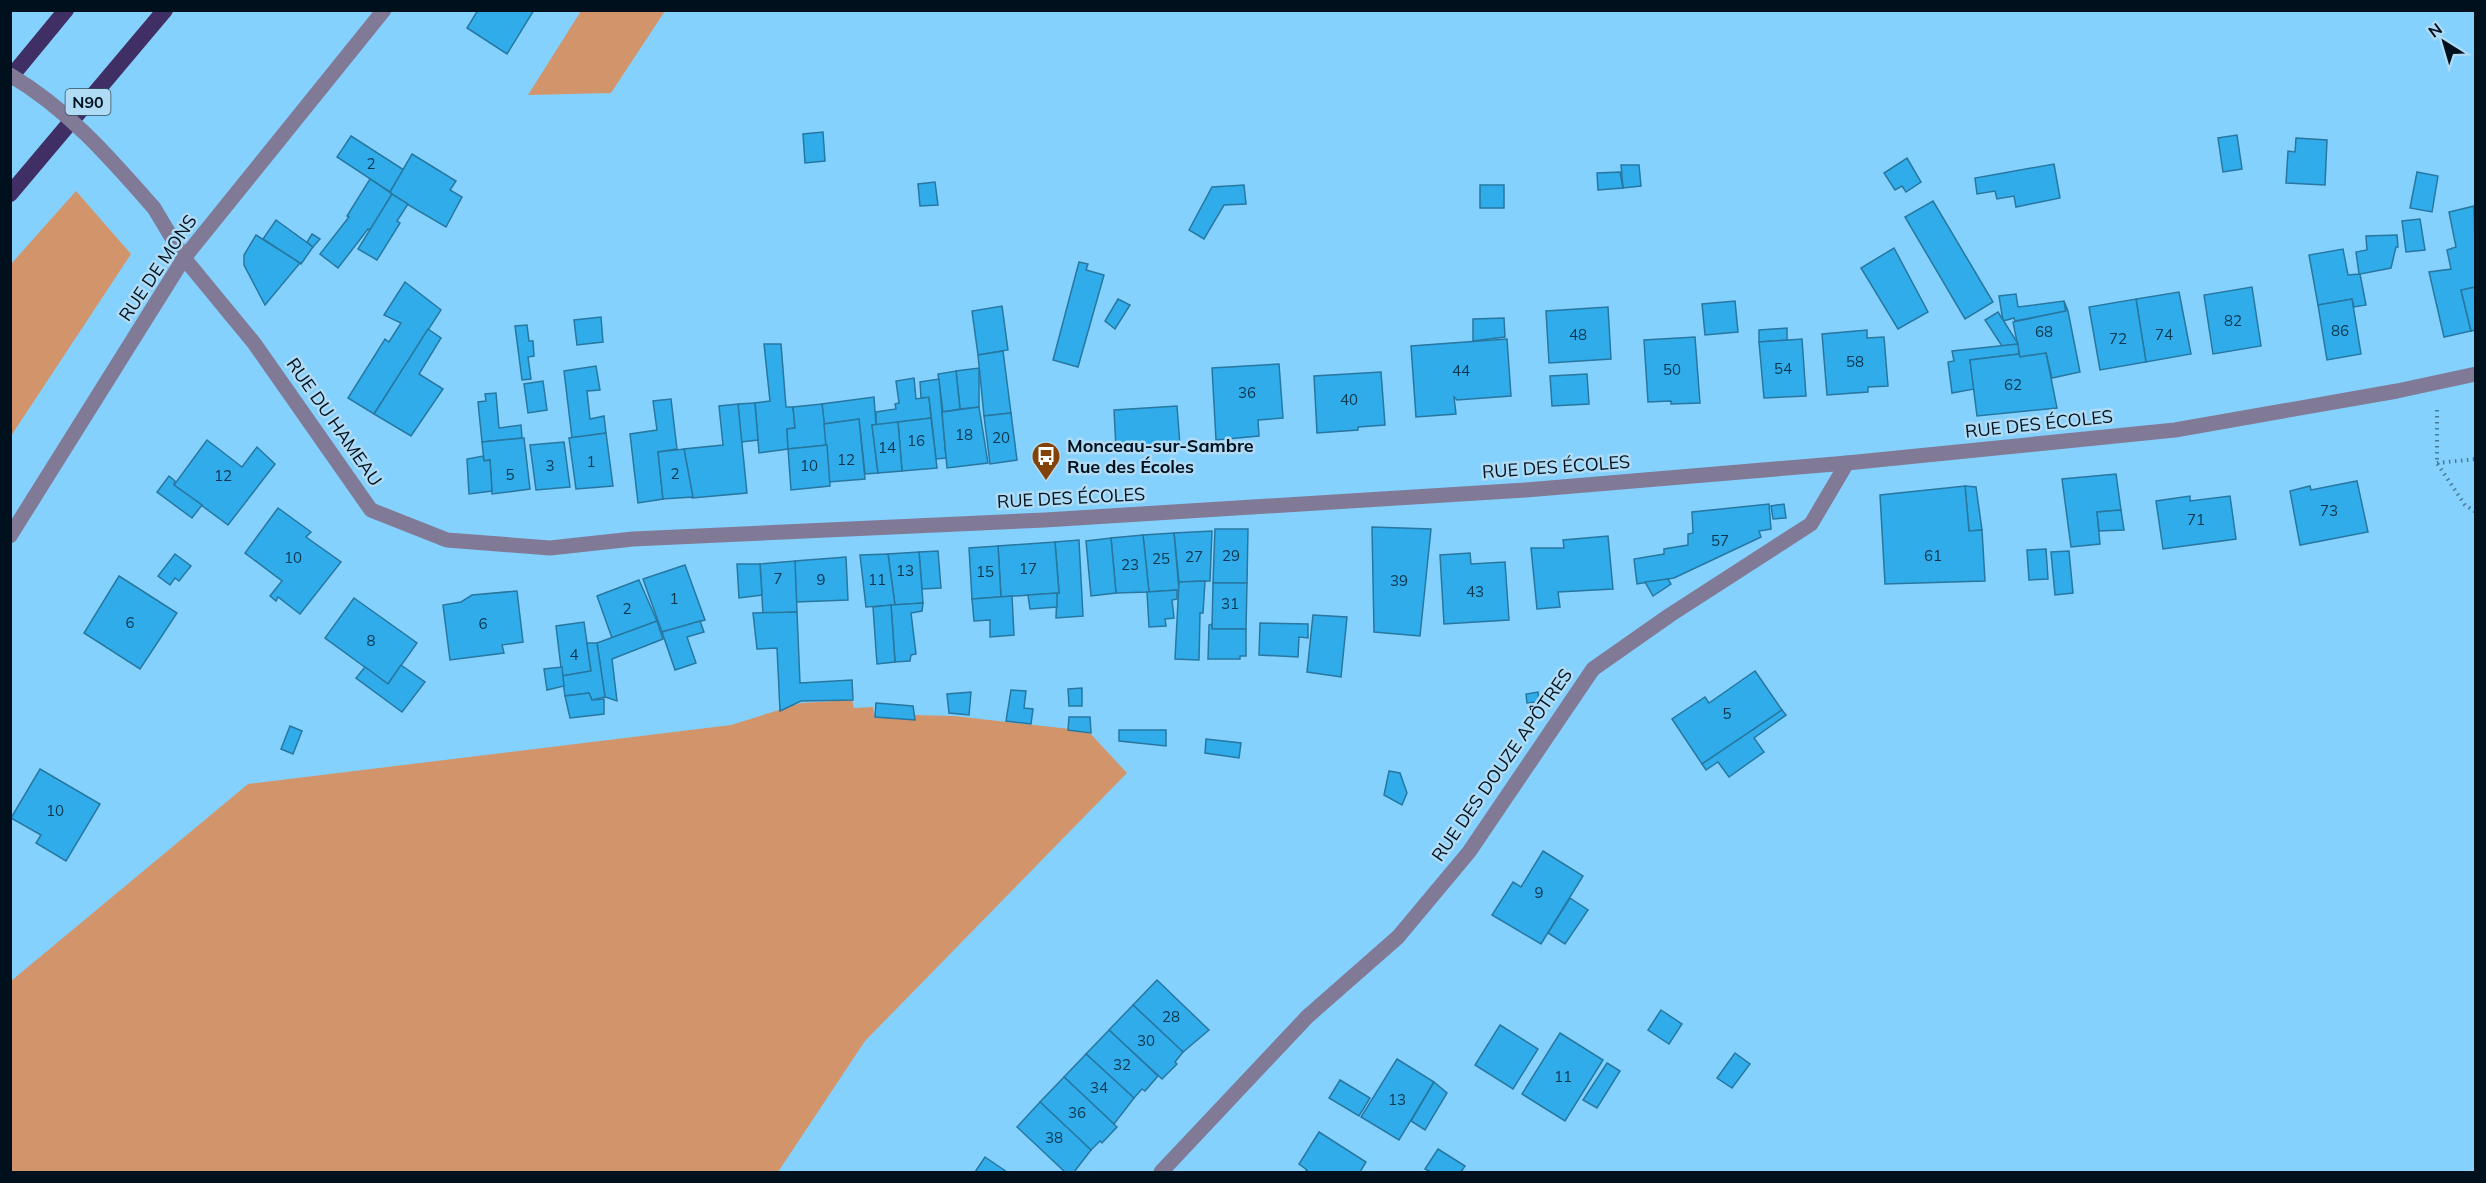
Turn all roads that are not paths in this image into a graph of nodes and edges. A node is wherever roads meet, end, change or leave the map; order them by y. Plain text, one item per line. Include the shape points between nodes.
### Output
1 (66, 10) edge
2 (165, 10) edge
3 (384, 10) edge
4 (10, 76) edge
5 (10, 194) edge
6 (184, 258) junction
7 (2475, 374) edge
8 (1847, 463) junction
9 (10, 537) edge
10 (633, 539) joint
11 (1161, 1173) edge

1 - 4 highway
2 - 5 highway, N90
3 - 6 street, RUE DE MONS
4 - 6 street, RUE DU HAMEAU, bridge via 29,86 92,138 154,208
6 - 9 street, RUE DE MONS
6 - 10 street, RUE DU HAMEAU via 254,343 371,510 447,540 550,548
7 - 8 street, RUE DES ÉCOLES via 2175,430
8 - 10 street, RUE DES ÉCOLES via 1479,493
8 - 11 street, RUE DES DOUZE APÔTRES via 1811,524 1593,669 1469,852 1398,937 1307,1017

